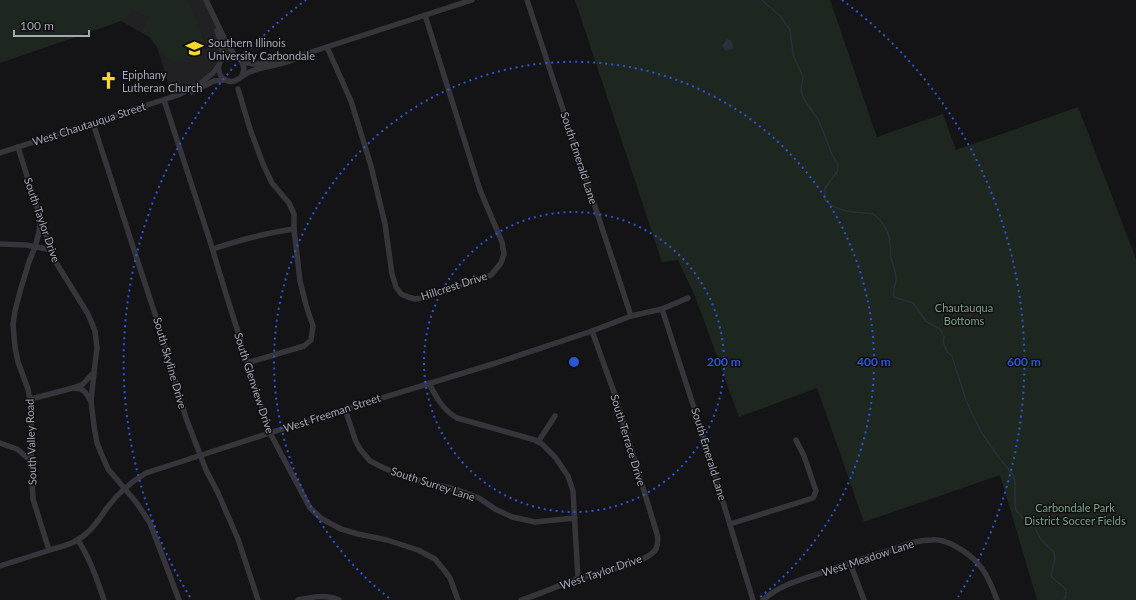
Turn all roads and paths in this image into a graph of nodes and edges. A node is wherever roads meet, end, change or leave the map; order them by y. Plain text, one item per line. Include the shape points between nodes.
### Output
1 (206, 0) edge
2 (472, 0) edge
3 (527, 0) edge
4 (212, 14) junction
5 (425, 15) junction
6 (327, 47) junction
7 (236, 56) junction
8 (299, 56) junction
9 (221, 60) junction
10 (242, 61) junction
11 (218, 66) junction
12 (242, 76) junction
13 (224, 80) junction
14 (238, 89) dead end
15 (178, 95) junction
16 (164, 100) junction
17 (93, 123) junction
18 (18, 147) junction
19 (0, 153) edge
20 (41, 218) junction
21 (294, 229) junction
22 (0, 244) edge
23 (35, 247) junction
24 (213, 249) junction
25 (52, 250) junction
26 (688, 298) dead end
27 (662, 309) junction
28 (631, 316) junction
29 (592, 331) junction
30 (247, 363) junction
31 (94, 372) junction
32 (429, 383) junction
33 (73, 388) junction
34 (30, 399) junction
35 (91, 401) junction
36 (345, 409) junction
37 (555, 416) dead end
38 (270, 433) junction
39 (796, 440) dead end
40 (538, 442) junction
41 (0, 443) edge
42 (200, 455) junction
43 (31, 461) junction
44 (124, 489) junction
45 (575, 518) junction
46 (730, 524) junction
47 (78, 540) junction
48 (655, 549) joint
49 (49, 550) junction
50 (850, 563) junction
51 (0, 566) edge
52 (578, 579) junction
53 (104, 600) edge
54 (179, 600) edge
55 (258, 600) edge
56 (298, 600) edge
57 (339, 600) edge
58 (458, 600) edge
59 (521, 600) edge
60 (753, 600) edge
61 (763, 600) edge
62 (864, 600) edge
63 (997, 600) edge

1 - 4 street
2 - 5 street, West Chautauqua Street
3 - 28 street, South Emerald Lane
4 - 7 street
4 - 9 street via 222,47
5 - 6 street, West Chautauqua Street
5 - 6 street, Hillcrest Drive via 480,190 502,242 504,254 501,263 491,275 428,297 408,297 401,294 396,287 371,166 350,101
6 - 8 street, West Chautauqua Street
7 - 9 street via 228,56
7 - 10 street
8 - 10 street, West Chautauqua Street via 260,64
8 - 12 street, West Chautauqua Street
9 - 11 street, West Chautauqua Street
10 - 12 street
11 - 13 street
11 - 15 street, West Chautauqua Street via 201,83
12 - 13 street, West Chautauqua Street via 234,82
13 - 15 street, West Chautauqua Street via 182,96
14 - 21 street via 263,164 272,183 289,203 294,214
15 - 16 street, West Chautauqua Street
16 - 17 street, West Chautauqua Street
16 - 24 street, South Glenview Drive
17 - 18 street, West Chautauqua Street
17 - 42 street, South Skyline Drive
18 - 19 street, West Chautauqua Street
18 - 20 street, South Taylor Drive
20 - 23 street, South Valley Road
20 - 25 street, South Taylor Drive
21 - 24 street via 268,233
21 - 30 street via 300,282 313,326 311,340 304,346
22 - 23 street
23 - 25 street
23 - 34 street, South Valley Road via 21,288 13,324 15,347
24 - 30 street, South Glenview Drive
25 - 31 street, South Taylor Drive via 55,262 88,314 95,331 97,348
26 - 27 street, West Freeman Street
27 - 28 street, West Freeman Street
27 - 46 street, South Emerald Lane
28 - 29 street, West Freeman Street
29 - 32 street, West Freeman Street
29 - 48 street, South Terrace Drive via 657,534
30 - 38 street, South Glenview Drive
31 - 33 street via 83,384
31 - 35 street, South Taylor Drive
32 - 36 street, West Freeman Street
32 - 40 street via 449,414
33 - 34 street
33 - 35 street via 81,389
34 - 43 street, South Valley Road
35 - 44 street via 99,448 108,469
36 - 38 street, West Freeman Street
36 - 45 street, South Surrey Lane via 360,450 370,461 384,468 404,477 458,490 479,498 512,517 535,522
37 - 40 street
38 - 42 street, West Freeman Street
38 - 58 street, South Glenview Drive via 310,508 322,519 341,529 387,540 418,550 435,559 450,578
39 - 46 street via 816,491 813,498
40 - 45 street via 555,457 568,476 573,491
41 - 43 street via 17,449
42 - 44 street, West Freeman Street via 146,473
42 - 55 street, South Skyline Drive via 238,539
43 - 49 street, South Valley Road via 33,499
44 - 47 street, West Freeman Street via 88,533
44 - 54 street via 150,523
45 - 52 street
46 - 60 street, South Emerald Lane
47 - 49 street, West Freeman Street
47 - 53 street via 88,556
48 - 52 street, West Taylor Drive via 641,560
49 - 51 street, West Freeman Street
50 - 61 street, West Meadow Lane via 785,586
50 - 62 street
50 - 63 street, West Meadow Lane via 920,541 949,543 980,565 992,585
52 - 59 street, West Taylor Drive
56 - 57 street via 326,596

